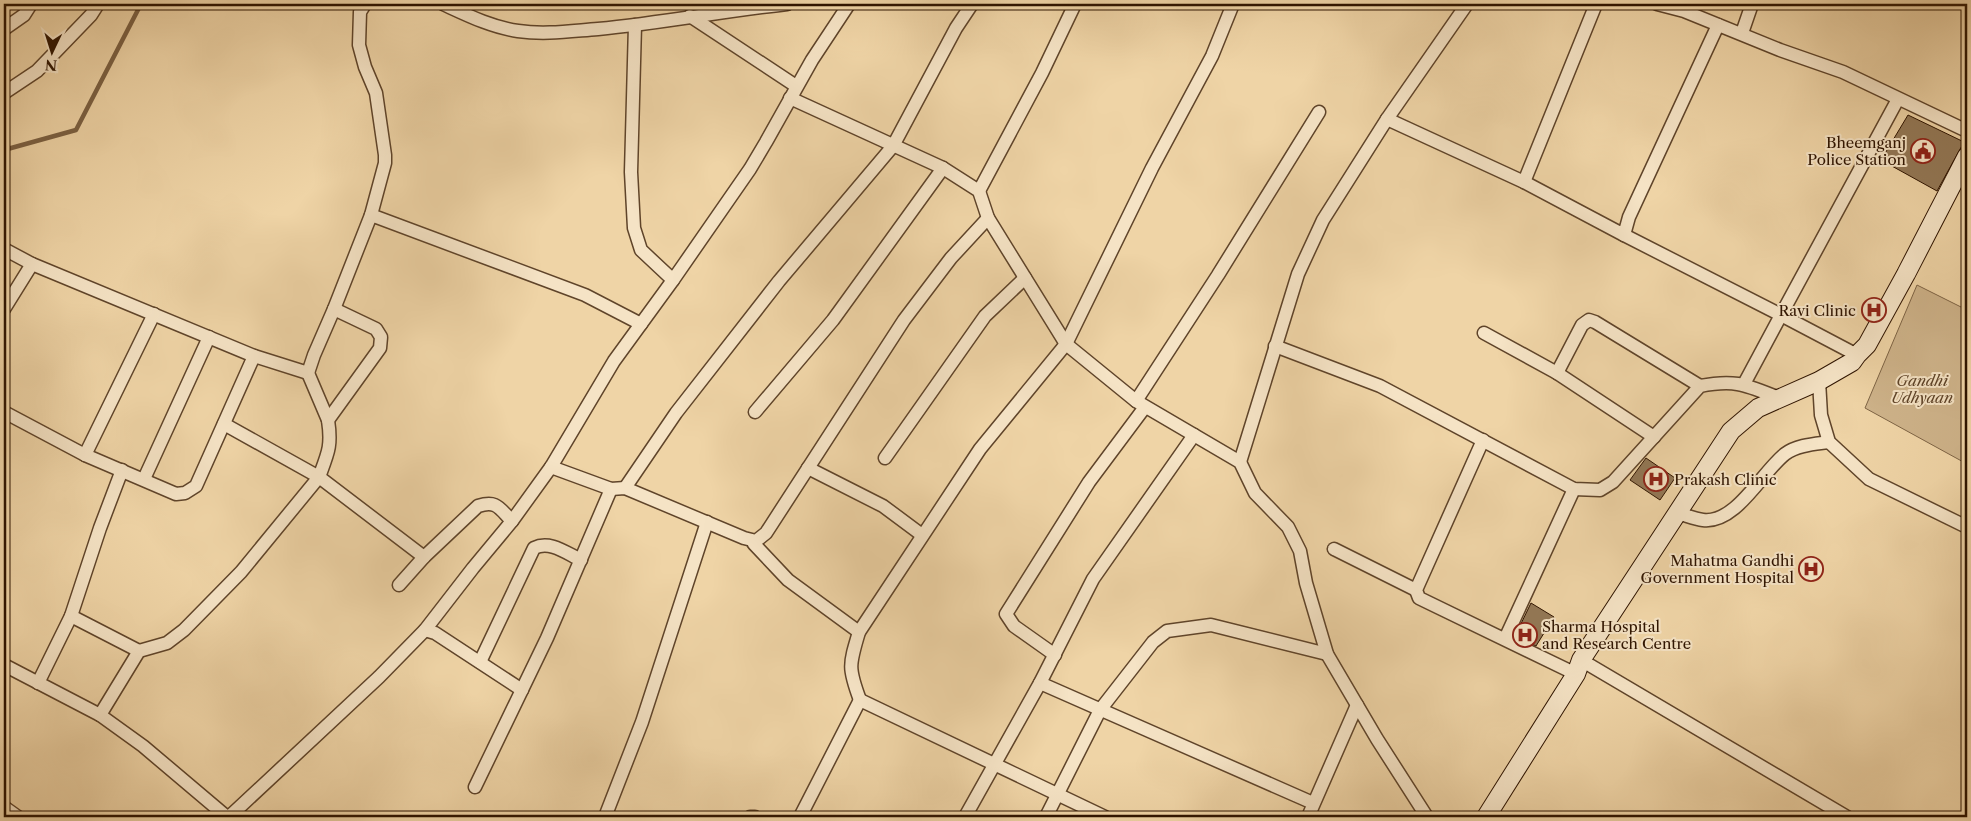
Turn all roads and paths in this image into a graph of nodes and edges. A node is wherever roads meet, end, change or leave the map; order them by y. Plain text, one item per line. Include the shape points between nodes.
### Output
1 (31, 4) edge
2 (98, 4) edge
3 (365, 4) edge
4 (443, 4) edge
5 (787, 4) edge
6 (849, 4) edge
7 (972, 4) edge
8 (1075, 4) edge
9 (1233, 4) edge
10 (1466, 4) edge
11 (1596, 4) edge
12 (1657, 4) edge
13 (1752, 4) edge
14 (724, 7) edge
15 (690, 16) junction
16 (1718, 24) junction
17 (635, 25) junction
18 (4, 29) edge
19 (1742, 34) junction
20 (796, 86) junction
21 (4, 93) edge
22 (790, 98) junction
23 (1898, 99) junction
24 (1318, 112) dead end
25 (1387, 119) junction
26 (1967, 131) edge
27 (893, 146) junction
28 (1967, 156) edge
29 (943, 168) junction
30 (1524, 182) junction
31 (979, 191) junction
32 (371, 215) junction
33 (988, 218) junction
34 (1624, 235) junction
35 (4, 249) edge
36 (32, 264) junction
37 (1025, 278) junction
38 (673, 280) junction
39 (4, 309) edge
40 (334, 309) junction
41 (154, 314) junction
42 (1781, 315) junction
43 (641, 324) junction
44 (1484, 333) dead end
45 (208, 337) junction
46 (1066, 344) junction
47 (1275, 346) junction
48 (254, 356) junction
49 (1858, 356) junction
50 (308, 373) junction
51 (1557, 373) junction
52 (1819, 382) junction
53 (1744, 384) junction
54 (1700, 386) junction
55 (1779, 398) junction
56 (1140, 404) junction
57 (4, 412) edge
58 (755, 412) dead end
59 (328, 420) junction
60 (224, 424) junction
61 (1194, 435) junction
62 (1654, 437) junction
63 (1483, 440) junction
64 (1830, 442) junction
65 (85, 455) junction
66 (885, 458) dead end
67 (1240, 462) junction
68 (551, 467) junction
69 (808, 468) junction
70 (122, 470) junction
71 (320, 477) junction
72 (144, 479) junction
73 (625, 488) junction
74 (1574, 489) junction
75 (611, 490) junction
76 (1677, 513) junction
77 (512, 521) junction
78 (707, 522) junction
79 (1967, 527) edge
80 (922, 535) junction
81 (756, 540) junction
82 (1334, 549) dead end
83 (424, 557) junction
84 (581, 560) junction
85 (399, 584) dead end
86 (1416, 590) junction
87 (71, 616) junction
88 (425, 630) junction
89 (859, 632) junction
90 (1505, 640) junction
91 (139, 651) junction
92 (1327, 654) junction
93 (1055, 655) junction
94 (480, 662) junction
95 (4, 665) edge
96 (1578, 667) junction
97 (38, 683) junction
98 (1040, 684) junction
99 (522, 690) junction
100 (860, 700) junction
101 (1357, 705) junction
102 (1100, 710) junction
103 (100, 715) junction
104 (993, 765) junction
105 (475, 787) dead end
106 (1056, 794) junction
107 (1313, 803) junction
108 (4, 807) edge
109 (18, 817) edge
110 (228, 817) edge
111 (605, 817) edge
112 (750, 817) edge
113 (755, 817) edge
114 (800, 817) edge
115 (965, 817) edge
116 (1046, 817) edge
117 (1105, 817) edge
118 (1308, 817) edge
119 (1428, 817) edge
120 (1486, 817) edge
121 (1848, 817) edge

1 - 18 street via 24,16
2 - 21 street via 37,71
3 - 32 street via 360,12 359,45 376,93 385,155
4 - 17 street via 486,23 517,31 548,33
5 - 14 street
6 - 20 street
7 - 27 street
8 - 31 street
9 - 46 street via 1212,56 1152,168
10 - 25 street
11 - 30 street
12 - 16 street
13 - 19 street
14 - 15 street
15 - 17 street
15 - 20 street
16 - 19 street
16 - 34 street via 1629,217
17 - 38 street via 631,172 634,228 641,250
19 - 23 street via 1843,72
20 - 22 street
22 - 27 street
22 - 38 street via 750,169
23 - 26 street
23 - 42 street
24 - 56 street
25 - 30 street
25 - 47 street via 1323,220 1298,274
27 - 29 street
27 - 73 street via 779,281 676,414
28 - 49 street via 1906,274
29 - 31 street
29 - 58 street via 833,320
30 - 34 street
31 - 33 street
32 - 40 street
32 - 43 street via 585,295
33 - 37 street
33 - 69 street via 951,258 904,320
34 - 42 street
35 - 36 street
36 - 39 street
36 - 41 street
37 - 46 street
37 - 66 street via 985,316
38 - 43 street
40 - 50 street
40 - 59 street via 376,329 381,337 380,348
41 - 45 street
41 - 65 street
42 - 49 street
42 - 53 street
43 - 68 street via 614,361
44 - 51 street
45 - 48 street
45 - 72 street
46 - 56 street
46 - 80 street via 980,449
47 - 63 street via 1380,386
47 - 67 street
48 - 50 street
48 - 60 street
49 - 52 street
50 - 59 street
51 - 54 street via 1582,325 1589,320
51 - 62 street
52 - 55 street
52 - 64 street via 1821,415
53 - 54 street via 1720,382
53 - 55 street
54 - 62 street
55 - 76 street via 1758,408 1732,431
56 - 61 street
56 - 93 street via 1006,614 1014,626
57 - 65 street
59 - 71 street via 331,447
60 - 71 street
60 - 72 street via 196,486 176,494
61 - 67 street
61 - 93 street via 1093,579
62 - 74 street via 1613,482 1600,490
63 - 74 street
63 - 86 street
64 - 76 street via 1796,448 1784,454 1731,511 1719,519 1704,520
64 - 79 street via 1869,479
65 - 70 street
67 - 92 street via 1255,493 1288,528 1300,551
68 - 75 street
68 - 77 street
69 - 80 street via 883,506
69 - 81 street via 766,532
70 - 72 street
70 - 87 street
71 - 83 street
71 - 91 street via 241,572 184,630 167,643
73 - 75 street
73 - 78 street
74 - 90 street
75 - 84 street
76 - 96 street
77 - 83 street via 495,504 478,506
77 - 88 street
78 - 81 street
78 - 111 street via 642,722
80 - 89 street
81 - 89 street via 754,544 788,580
82 - 86 street
83 - 85 street
84 - 94 street via 551,546 543,544 534,548
84 - 99 street
86 - 90 street via 1420,598
87 - 91 street
87 - 97 street
88 - 94 street
88 - 110 street
89 - 100 street via 850,661 851,677
90 - 96 street
91 - 103 street
92 - 101 street
92 - 102 street via 1211,626 1167,631 1153,642
93 - 98 street
94 - 99 street
95 - 97 street
96 - 120 street
96 - 121 street
97 - 103 street
98 - 102 street
98 - 104 street
99 - 105 street
100 - 104 street
100 - 114 street
101 - 107 street
101 - 119 street
102 - 106 street
102 - 107 street
103 - 110 street via 143,746
104 - 106 street
104 - 115 street
106 - 116 street
106 - 117 street
107 - 118 street
108 - 109 street
112 - 113 street

